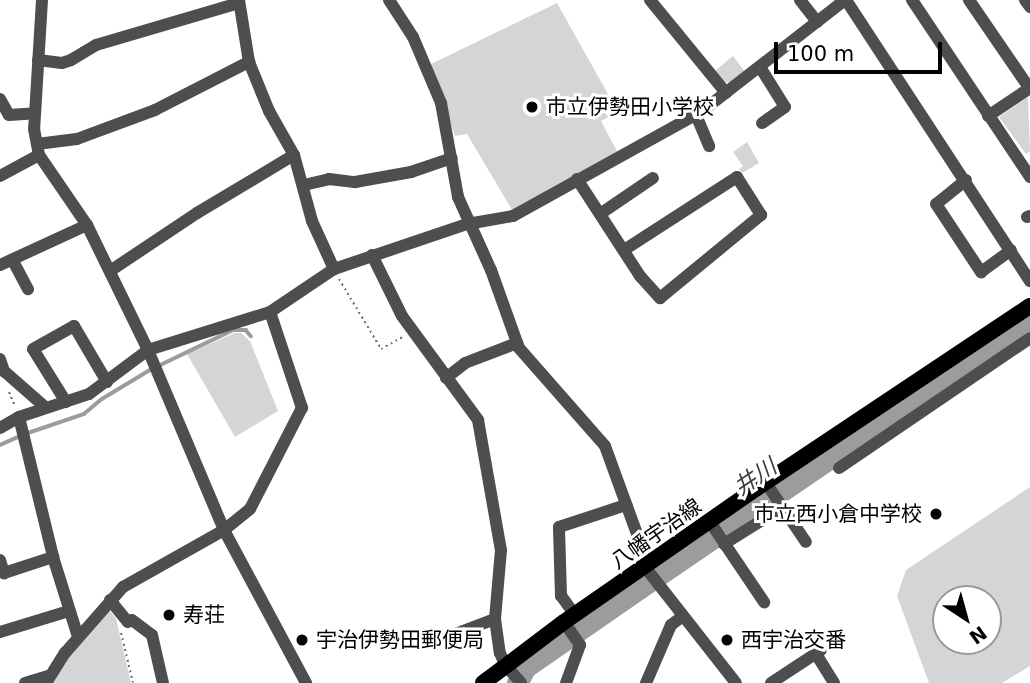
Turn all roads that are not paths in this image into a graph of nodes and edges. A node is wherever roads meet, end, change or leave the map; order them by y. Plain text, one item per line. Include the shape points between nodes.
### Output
1 (42, 0) edge
2 (389, 0) edge
3 (649, 0) edge
4 (800, 0) edge
5 (845, 0) edge
6 (912, 0) edge
7 (969, 0) edge
8 (1025, 0) edge
9 (239, 1) edge
10 (1030, 7) edge
11 (817, 22) junction
12 (38, 60) junction
13 (249, 62) junction
14 (760, 67) junction
15 (1030, 88) edge
16 (726, 93) junction
17 (1, 102) edge
18 (35, 113) junction
19 (696, 115) junction
20 (988, 116) junction
21 (762, 123) dead end
22 (709, 146) dead end
23 (38, 149) junction
24 (294, 155) junction
25 (452, 158) junction
26 (0, 176) edge
27 (1030, 177) edge
28 (653, 178) dead end
29 (577, 179) junction
30 (966, 180) junction
31 (304, 185) junction
32 (600, 214) junction
33 (467, 224) junction
34 (87, 225) junction
35 (624, 250) junction
36 (1011, 250) junction
37 (372, 255) junction
38 (6, 263) edge
39 (334, 269) junction
40 (110, 271) junction
41 (1030, 281) edge
42 (28, 289) dead end
43 (1030, 306) edge
44 (270, 312) junction
45 (1030, 338) edge
46 (517, 343) junction
47 (148, 350) junction
48 (2, 365) edge
49 (446, 378) junction
50 (107, 382) junction
51 (66, 402) junction
52 (45, 407) junction
53 (19, 417) junction
54 (0, 428) edge
55 (839, 468) dead end
56 (769, 486) junction
57 (626, 505) junction
58 (782, 505) junction
59 (712, 526) junction
60 (224, 530) junction
61 (806, 542) dead end
62 (723, 543) junction
63 (53, 557) junction
64 (0, 560) edge
65 (645, 567) junction
66 (764, 603) dead end
67 (114, 605) junction
68 (69, 611) junction
69 (683, 616) junction
70 (495, 619) junction
71 (569, 622) junction
72 (0, 632) edge
73 (78, 637) junction
74 (439, 640) dead end
75 (508, 668) junction
76 (47, 679) edge
77 (25, 683) edge
78 (163, 683) edge
79 (306, 683) edge
80 (483, 683) edge
81 (522, 683) edge
82 (566, 683) edge
83 (646, 683) edge
84 (736, 683) edge
85 (771, 683) edge
86 (834, 683) edge

1 - 12 street
2 - 25 street via 413,37 441,103
3 - 16 street
4 - 11 street
5 - 11 street
5 - 30 street
6 - 20 street
7 - 15 street
8 - 10 street
9 - 12 street via 96,45 71,61
9 - 13 street
11 - 14 street
12 - 18 street
13 - 23 street via 155,110
13 - 24 street
14 - 16 street
14 - 21 street via 785,107
15 - 20 street
16 - 19 street
17 - 18 street via 9,115
18 - 23 street
19 - 22 street
19 - 29 street
20 - 27 street
23 - 26 street
23 - 34 street
24 - 31 street
24 - 40 street
25 - 31 street via 411,172
25 - 33 street
28 - 32 street
29 - 32 street
29 - 33 street via 513,216
30 - 36 street
30 - 36 street via 936,204 981,272
31 - 39 street via 312,221
32 - 35 street
33 - 37 street
33 - 46 street via 491,270
34 - 38 street
34 - 40 street
35 - 35 street via 737,177 761,215 660,298
36 - 41 street
37 - 39 street
37 - 49 street via 413,332
38 - 42 street
39 - 44 street
40 - 47 street
43 - 56 main road, 八幡宇治線
44 - 47 street
44 - 60 street via 302,408 250,509
45 - 55 street
46 - 49 street via 465,363
46 - 57 street via 605,446
47 - 50 street
47 - 60 street
48 - 52 street
49 - 70 street via 478,420 483,441 501,550
50 - 51 street
50 - 51 street via 74,326 33,349
51 - 52 street
52 - 53 street
53 - 54 street
53 - 63 street
56 - 58 street
56 - 59 main road, 八幡宇治線
57 - 65 street
57 - 71 street via 559,527 561,596
58 - 61 street
58 - 62 street
59 - 62 street
59 - 65 main road, 八幡宇治線
60 - 67 street via 123,587
60 - 79 street
62 - 66 street
63 - 64 street via 4,573
63 - 68 street
65 - 69 street
65 - 71 main road, 八幡宇治線
67 - 73 street
67 - 78 street via 128,622 132,620 152,635
68 - 72 street
68 - 73 street
69 - 83 street via 671,625
69 - 84 street
70 - 74 street
70 - 75 street
71 - 75 main road, 八幡宇治線
71 - 82 street via 579,643
73 - 76 street
75 - 80 main road, 八幡宇治線
75 - 81 street
76 - 77 street
85 - 86 street via 818,652

